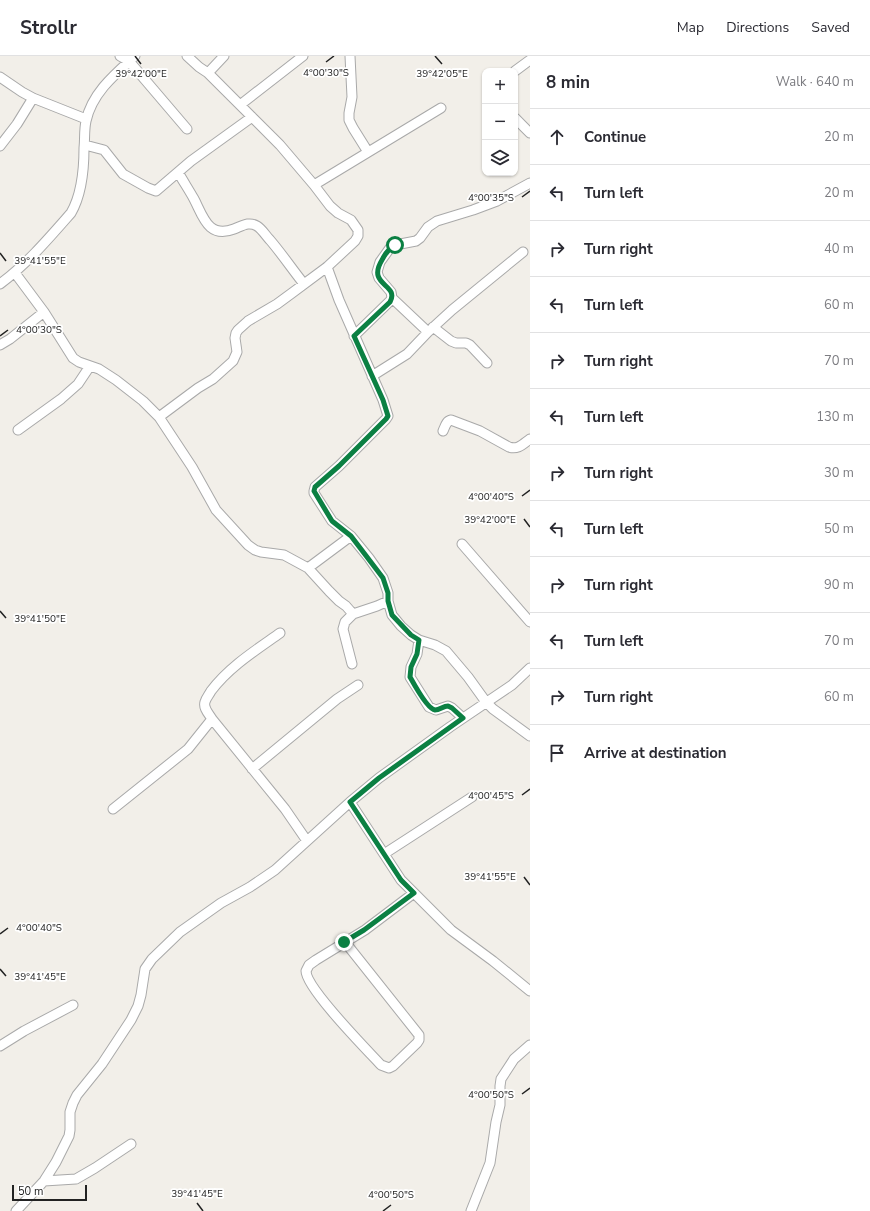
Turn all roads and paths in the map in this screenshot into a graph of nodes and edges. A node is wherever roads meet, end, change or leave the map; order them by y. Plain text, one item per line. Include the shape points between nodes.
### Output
1 (120, 56) edge
2 (187, 56) edge
3 (224, 56) edge
4 (303, 56) edge
5 (350, 56) edge
6 (132, 59) edge
7 (530, 60) edge
8 (518, 69) edge
9 (208, 73) junction
10 (0, 78) edge
11 (33, 98) junction
12 (240, 105) junction
13 (441, 108) dead end
14 (252, 117) junction
15 (86, 119) junction
16 (518, 120) edge
17 (528, 128) edge
18 (187, 129) dead end
19 (85, 145) junction
20 (0, 146) edge
21 (368, 152) junction
22 (178, 172) junction
23 (530, 183) edge
24 (314, 185) junction
25 (524, 252) dead end
26 (327, 267) junction
27 (15, 273) junction
28 (0, 284) edge
29 (304, 284) junction
30 (392, 298) junction
31 (44, 312) junction
32 (430, 329) junction
33 (354, 336) junction
34 (0, 345) edge
35 (487, 363) dead end
36 (90, 366) junction
37 (372, 376) junction
38 (159, 417) junction
39 (18, 430) dead end
40 (443, 431) dead end
41 (530, 439) edge
42 (351, 536) junction
43 (462, 544) dead end
44 (308, 568) junction
45 (388, 601) junction
46 (353, 614) junction
47 (530, 622) edge
48 (280, 633) dead end
49 (419, 640) junction
50 (352, 664) dead end
51 (530, 668) edge
52 (358, 685) dead end
53 (486, 702) junction
54 (463, 718) junction
55 (212, 719) junction
56 (530, 736) edge
57 (252, 769) junction
58 (472, 797) dead end
59 (350, 802) junction
60 (113, 809) dead end
61 (307, 841) junction
62 (384, 854) junction
63 (414, 893) junction
64 (344, 942) junction
65 (530, 991) edge
66 (72, 1005) dead end
67 (530, 1045) edge
68 (0, 1046) edge
69 (131, 1144) dead end
70 (44, 1181) junction
71 (16, 1211) edge
72 (471, 1211) edge

1 - 6 street
2 - 9 street
3 - 9 street
4 - 12 street
5 - 21 street via 352,97 349,120
6 - 15 street via 104,85
6 - 18 street
7 - 8 street
9 - 12 street
10 - 11 street
11 - 15 street
11 - 20 street
12 - 14 street
13 - 21 street
14 - 22 street
14 - 24 street
15 - 19 street
16 - 17 street
19 - 22 street via 104,150 123,174 152,190 157,190
19 - 27 street via 81,188 75,207
21 - 24 street
22 - 29 street via 208,225 221,231 245,224 258,226
23 - 30 street via 497,201 437,221 428,227 420,238 390,248 380,262 377,272 378,278 391,292
24 - 26 street via 330,206 351,220 358,230 355,241
25 - 32 street
26 - 29 street
26 - 33 street
27 - 28 street
27 - 31 street
29 - 38 street via 243,325 236,333 237,352 233,361 213,379
30 - 32 street
30 - 33 street
31 - 34 street
31 - 36 street via 73,358
32 - 35 street via 451,341 470,345
32 - 37 street via 407,354
33 - 37 street
36 - 38 street via 116,380
36 - 39 street via 78,384
37 - 42 street via 388,416 315,487 314,491 332,521
38 - 44 street via 192,467 216,510 248,545 261,552 284,555
40 - 41 street via 451,420 480,431 513,449
42 - 44 street
42 - 45 street via 383,578
43 - 47 street
44 - 46 street
45 - 46 street
45 - 49 street via 392,615
46 - 50 street via 345,622 343,629
48 - 55 street via 227,674 214,688 204,704
49 - 53 street via 446,651
49 - 54 street via 410,677 429,706 436,710 448,706
51 - 53 street via 512,685
52 - 57 street via 337,699
53 - 54 street
53 - 56 street
54 - 59 street
55 - 57 street
55 - 60 street via 188,749
57 - 61 street
58 - 62 street
59 - 61 street
59 - 62 street
61 - 70 street via 269,874 180,932 152,959 145,969 138,1006 131,1020 75,1099 70,1112 69,1136
62 - 63 street via 401,880
63 - 64 street
63 - 65 street via 451,930
64 - 64 street via 316,960 307,969 306,975 328,1006 382,1065 389,1068 417,1043 419,1035
66 - 68 street
67 - 72 street via 514,1060 502,1079 490,1163
69 - 70 street via 76,1179
70 - 71 street

